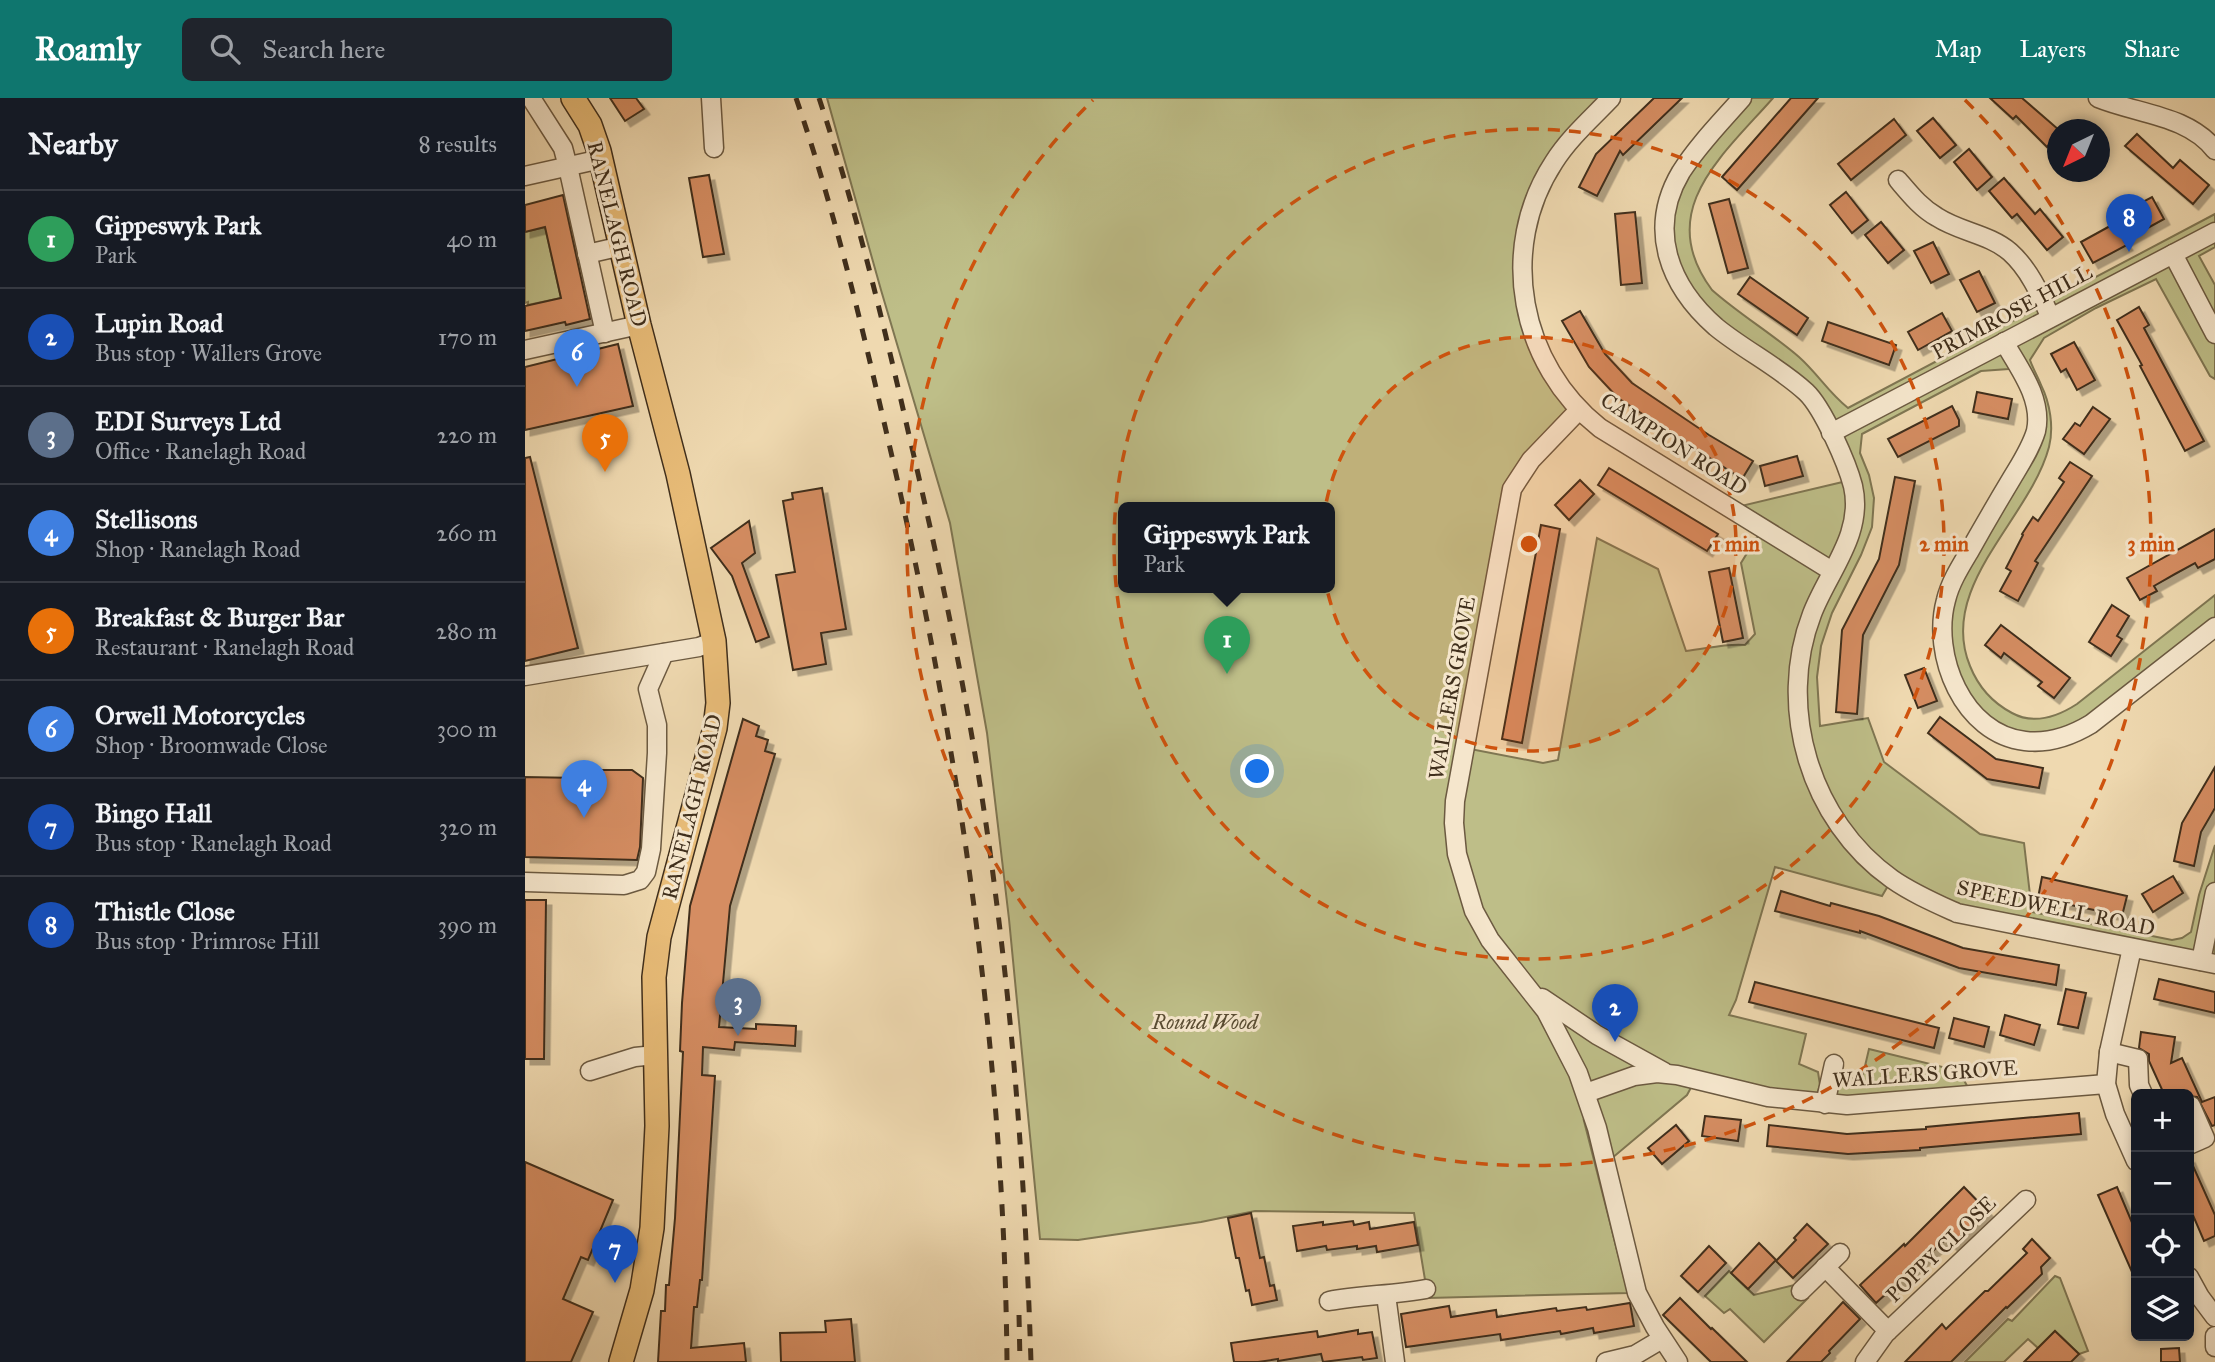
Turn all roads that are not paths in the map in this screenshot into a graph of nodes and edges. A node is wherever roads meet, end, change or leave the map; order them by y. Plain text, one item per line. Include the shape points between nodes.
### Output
1 (531, 98) edge
2 (573, 98) edge
3 (711, 98) edge
4 (1611, 98) edge
5 (1742, 98) edge
6 (2098, 98) edge
7 (714, 148) dead end
8 (2215, 150) edge
9 (601, 159) junction
10 (568, 167) junction
11 (525, 176) edge
12 (1898, 180) dead end
13 (2215, 232) edge
14 (622, 246) junction
15 (587, 254) junction
16 (2173, 254) junction
17 (2050, 316) junction
18 (639, 325) junction
19 (605, 333) junction
20 (2215, 334) edge
21 (2004, 342) junction
22 (525, 350) edge
23 (1579, 410) junction
24 (1831, 433) junction
25 (1832, 571) junction
26 (2215, 627) edge
27 (714, 641) junction
28 (664, 653) junction
29 (525, 676) edge
30 (525, 882) edge
31 (2215, 892) edge
32 (2132, 948) junction
33 (2208, 962) edge
34 (1524, 982) junction
35 (2109, 1052) junction
36 (655, 1055) junction
37 (1833, 1064) dead end
38 (590, 1071) dead end
39 (1667, 1073) junction
40 (2106, 1084) junction
41 (2141, 1089) edge
42 (1586, 1093) junction
43 (1825, 1104) junction
44 (2194, 1113) edge
45 (2194, 1143) edge
46 (2132, 1152) edge
47 (2026, 1200) dead end
48 (1840, 1253) dead end
49 (1825, 1267) junction
50 (2190, 1278) edge
51 (1426, 1289) dead end
52 (1801, 1291) dead end
53 (1386, 1295) junction
54 (1329, 1301) dead end
55 (2215, 1317) edge
56 (1888, 1331) junction
57 (2215, 1336) edge
58 (1662, 1339) junction
59 (2215, 1348) edge
60 (621, 1362) edge
61 (1395, 1362) edge
62 (1606, 1362) edge
63 (1678, 1362) edge
64 (1865, 1362) edge

1 - 10 street via 563,148
2 - 9 main road, RANELAGH ROAD via 592,131
3 - 7 street
4 - 23 street, CAMPION ROAD via 1553,163 1532,207 1524,240 1523,282 1532,333 1549,369
5 - 24 street, SPEEDWELL ROAD via 1678,178 1665,220 1668,258 1678,284 1696,308 1805,391
6 - 8 street via 2186,125
9 - 10 street
9 - 14 main road, RANELAGH ROAD
10 - 11 street
10 - 15 street
12 - 17 street via 1938,218 2012,254 2029,275
13 - 16 street, PRIMROSE HILL
14 - 15 street
14 - 18 main road, RANELAGH ROAD
15 - 19 street
16 - 17 street, PRIMROSE HILL
16 - 20 street
17 - 21 street, PRIMROSE HILL
18 - 19 street
18 - 27 main road, RANELAGH ROAD via 678,474
19 - 22 street
21 - 24 street, PRIMROSE HILL
21 - 26 street via 2034,399 2036,425 2027,452 1945,601 1943,648 1965,702 1980,720 2004,735 2027,742 2071,735
23 - 25 street, CAMPION ROAD via 1609,435
23 - 34 street, WALLERS GROVE via 1531,460 1512,489 1455,801 1457,854 1473,911
24 - 25 street, SPEEDWELL ROAD via 1852,480 1855,505 1850,538
25 - 32 street, SPEEDWELL ROAD via 1803,640 1799,713 1810,771 1853,842 1892,879 1957,913
27 - 28 street
27 - 36 main road, RANELAGH ROAD via 719,703 659,937 654,977
28 - 29 street
28 - 30 street via 648,689 657,725 657,753 646,872 640,880 624,885
31 - 33 street
32 - 33 street, SPEEDWELL ROAD
32 - 35 street
34 - 39 street, WALLERS GROVE via 1559,1012
34 - 42 street, WALLERS GROVE via 1555,1028
35 - 40 street
35 - 41 street via 2138,1059
36 - 38 street
36 - 60 main road, RANELAGH ROAD via 652,1228 642,1290
37 - 43 street
39 - 42 street, WALLERS GROVE via 1634,1076
39 - 43 street, WALLERS GROVE via 1768,1097
40 - 43 street, WALLERS GROVE via 1865,1105
40 - 46 street
42 - 58 street via 1637,1293
44 - 45 street via 2205,1138
47 - 56 street, POPPY CLOSE
48 - 49 street
49 - 52 street
49 - 56 street, POPPY CLOSE
50 - 55 street
51 - 53 street
53 - 54 street
53 - 61 street
56 - 64 street, POPPY CLOSE
57 - 59 street
58 - 62 street via 1640,1353
58 - 63 street

